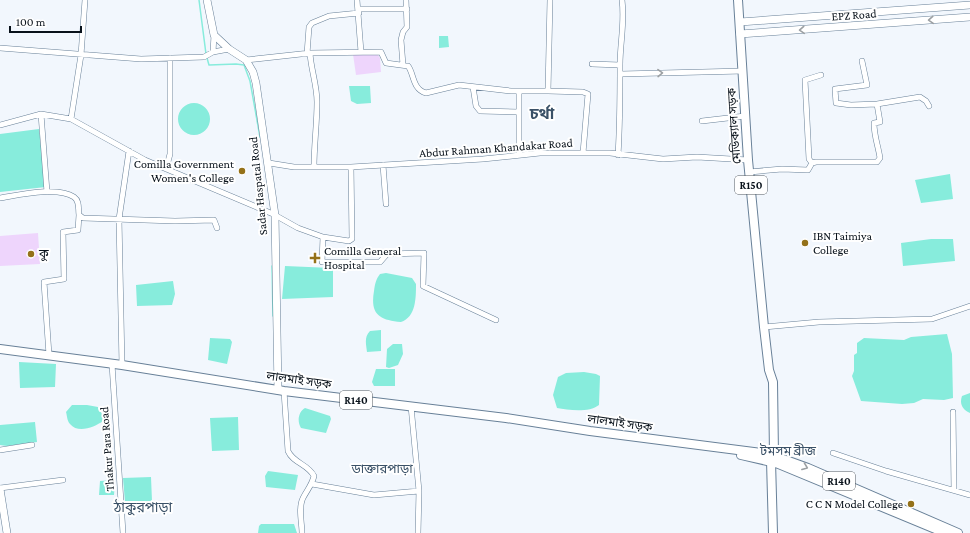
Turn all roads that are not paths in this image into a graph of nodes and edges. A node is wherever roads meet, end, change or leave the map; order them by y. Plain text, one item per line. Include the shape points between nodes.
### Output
1 (85, 0) edge
2 (207, 0) edge
3 (357, 0) edge
4 (406, 0) edge
5 (550, 0) edge
6 (622, 0) edge
7 (738, 0) edge
8 (970, 4) edge
9 (407, 9) junction
10 (359, 11) junction
11 (970, 17) edge
12 (740, 22) junction
13 (740, 34) junction
14 (214, 35) junction
15 (0, 48) edge
16 (229, 49) junction
17 (361, 52) junction
18 (308, 54) junction
19 (81, 55) junction
20 (209, 55) junction
21 (170, 58) junction
22 (246, 60) junction
23 (862, 61) dead end
24 (592, 64) dead end
25 (403, 65) junction
26 (620, 65) junction
27 (743, 71) junction
28 (621, 74) junction
29 (821, 75) dead end
30 (473, 88) junction
31 (519, 91) junction
32 (548, 91) junction
33 (877, 104) junction
34 (929, 106) dead end
35 (519, 112) junction
36 (41, 114) junction
37 (746, 116) junction
38 (71, 119) junction
39 (702, 121) dead end
40 (0, 125) edge
41 (129, 151) junction
42 (583, 153) junction
43 (519, 155) junction
44 (618, 155) junction
45 (748, 160) junction
46 (269, 163) junction
47 (812, 163) junction
48 (383, 165) junction
49 (314, 167) junction
50 (351, 167) junction
51 (166, 169) junction
52 (749, 172) junction
53 (48, 192) junction
54 (0, 198) edge
55 (386, 204) dead end
56 (272, 214) junction
57 (79, 215) junction
58 (119, 219) junction
59 (217, 228) dead end
60 (323, 237) junction
61 (970, 306) edge
62 (496, 320) dead end
63 (764, 327) junction
64 (0, 349) edge
65 (49, 355) junction
66 (112, 364) junction
67 (122, 365) junction
68 (281, 391) junction
69 (412, 406) junction
70 (953, 412) dead end
71 (32, 445) dead end
72 (0, 450) edge
73 (833, 453) dead end
74 (772, 458) junction
75 (63, 480) dead end
76 (312, 484) junction
77 (0, 489) edge
78 (954, 490) junction
79 (420, 491) junction
80 (970, 495) edge
81 (892, 507) junction
82 (7, 533) edge
83 (123, 533) edge
84 (302, 533) edge
85 (418, 533) edge
86 (773, 533) edge
87 (778, 533) edge
88 (945, 533) edge
89 (958, 533) edge

1 - 19 street
2 - 14 main road
3 - 10 street
4 - 9 street
5 - 32 street
6 - 26 street via 624,14
7 - 12 main road, মেডিক্যাল সড়ক / R150
8 - 12 main road, EPZ Road
9 - 10 street
9 - 25 street via 406,27 401,40
10 - 17 street
10 - 18 street via 329,16 312,23 309,28
11 -> 13 main road, EPZ Road
12 - 13 main road, মেডিক্যাল সড়ক / R150
13 - 27 main road, মেডিক্যাল সড়ক / R150
14 - 16 main road
14 - 20 street
15 - 19 street
16 - 20 street
16 - 22 main road
17 - 18 street
17 - 25 street via 381,52 386,63
18 - 22 street
18 - 49 street via 316,82
19 - 21 street
19 - 38 street
20 - 21 street
21 - 51 street via 170,154
22 - 46 main road, Sadar Haspatal Road via 256,83
23 - 33 street via 867,85 835,89 836,103
24 - 26 street
25 - 30 street via 410,69 412,80 426,93 455,85
26 - 28 street
28 -> 27 street
27 - 37 main road, মেডিক্যাল সড়ক / R150
28 - 44 street
29 - 47 street via 805,80 809,159
30 - 31 street
30 - 35 street via 476,106 480,111
31 - 32 street
31 - 35 street
32 - 42 street via 588,94
33 - 34 street via 920,97
33 - 47 street via 880,122 874,123 874,130 880,160
35 - 43 street
36 - 38 street
36 - 40 street
36 - 53 street
37 - 39 street
37 - 45 main road, মেডিক্যাল সড়ক / R150
38 - 41 street
41 - 51 street
41 - 58 street
42 - 43 street, Abdur Rahman Khandakar Road
42 - 44 street, Abdur Rahman Khandakar Road
43 - 48 street, Abdur Rahman Khandakar Road
44 - 45 street, Abdur Rahman Khandakar Road via 663,159 697,157
45 - 52 main road, মেডিক্যাল সড়ক / R150
46 - 49 street, Abdur Rahman Khandakar Road
46 - 56 main road, Sadar Haspatal Road
47 - 52 street via 808,170
48 - 50 street, Abdur Rahman Khandakar Road
48 - 55 street
49 - 50 street, Abdur Rahman Khandakar Road
50 - 60 street via 352,239 350,241
51 - 56 street
52 - 63 main road, মেডিক্যাল সড়ক / R150
53 - 54 street
53 - 57 street via 74,198 78,203
56 - 60 street via 298,228
56 - 68 main road, Sadar Haspatal Road
57 - 58 street via 83,218
57 - 65 street via 78,230 63,232 64,279 44,282
58 - 59 street via 214,220
58 - 67 street
60 - 62 street via 320,261 324,263 380,262 386,254 424,253 423,286
61 - 63 street via 932,319 819,322
63 - 74 main road, মেডিক্যাল সড়ক / R150 via 769,370 773,382
64 - 65 main road, লালমাই সড়ক / R140
65 - 66 main road, লালমাই সড়ক / R140
66 - 67 main road, লালমাই সড়ক / R140
66 - 83 street, Thakur Para Road
67 - 68 main road, লালমাই সড়ক / R140
68 - 69 main road, লালমাই সড়ক / R140
68 - 76 street via 288,451 293,458 311,470 314,476
69 - 74 main road, লালমাই সড়ক / R140
69 - 79 street
70 - 78 street
71 - 72 street
73 - 78 street
74 - 81 main road, লালমাই সড়ক / R140
74 - 86 main road, R150
74 - 87 main road, R150
75 - 77 street
76 - 79 street via 374,494
76 - 84 street via 302,499
77 - 82 main road
78 - 80 street
79 - 85 street
81 - 88 main road, লালমাই সড়ক / R140
81 - 89 main road, লালমাই সড়ক / R140

